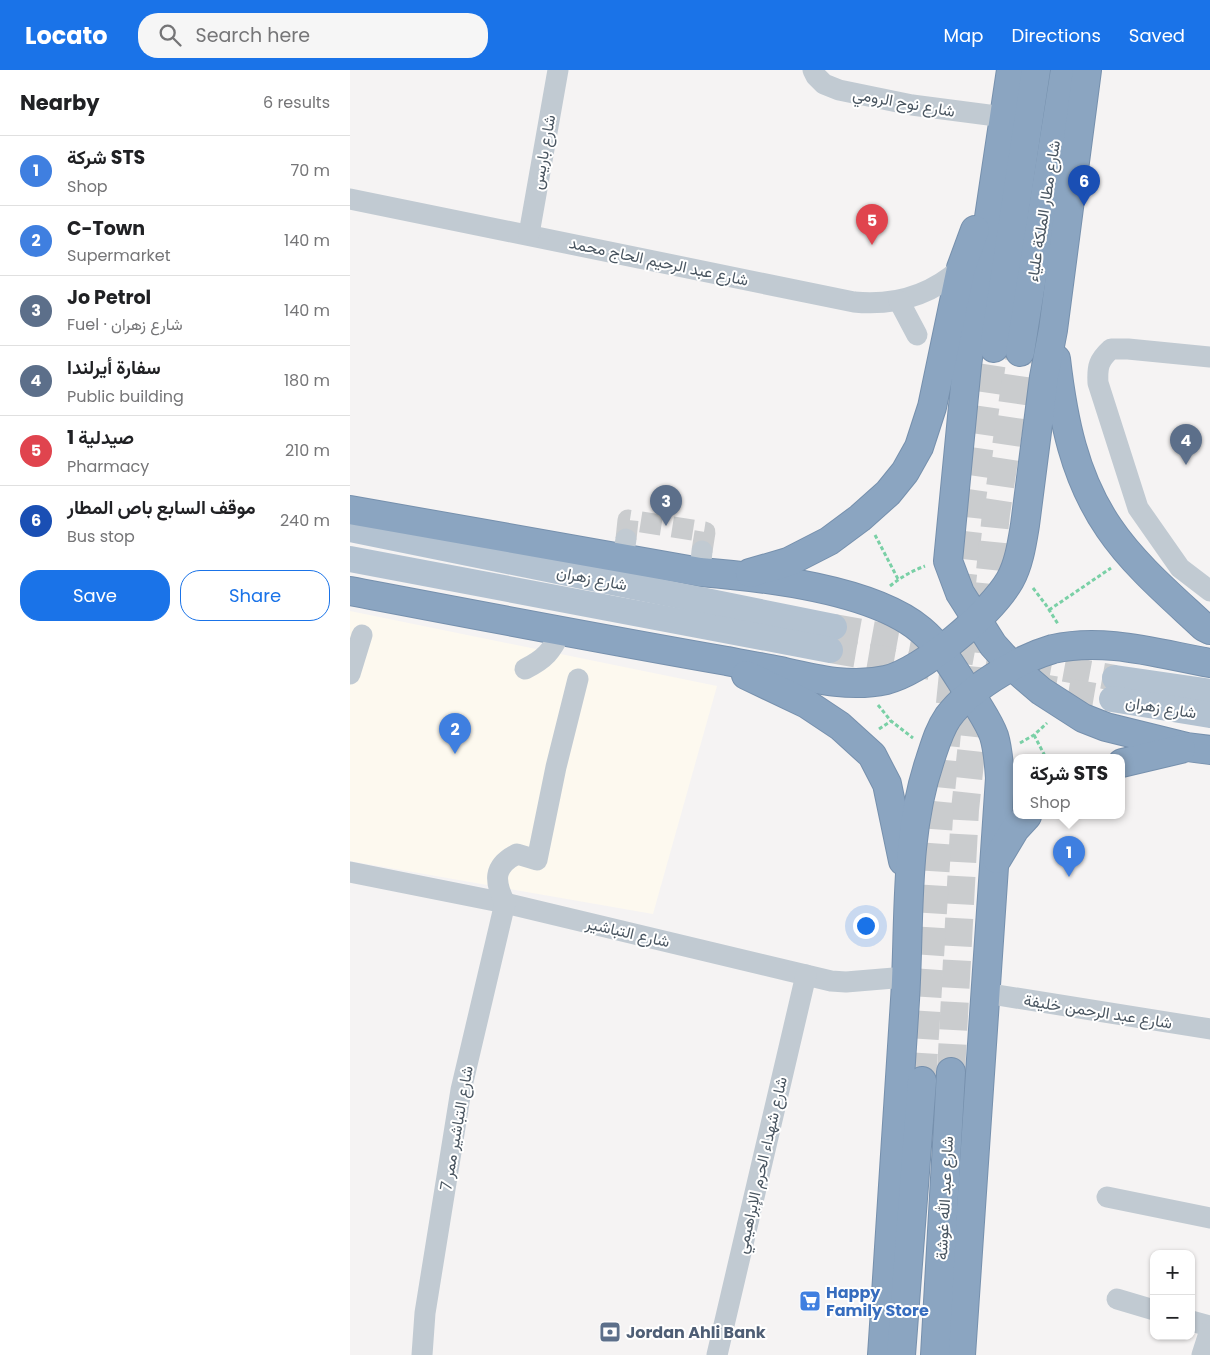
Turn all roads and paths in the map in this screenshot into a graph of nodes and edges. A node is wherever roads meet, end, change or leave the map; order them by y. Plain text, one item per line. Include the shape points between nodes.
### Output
1 (558, 70) edge
2 (813, 70) edge
3 (1011, 70) edge
4 (1036, 70) edge
5 (1065, 70) edge
6 (1087, 70) edge
7 (1004, 117) junction
8 (993, 190) junction
9 (350, 199) edge
10 (529, 234) junction
11 (961, 268) junction
12 (899, 301) junction
13 (1053, 330) junction
14 (917, 336) dead end
15 (1210, 357) edge
16 (350, 510) edge
17 (865, 514) junction
18 (350, 529) edge
19 (1131, 555) junction
20 (350, 559) edge
21 (948, 561) junction
22 (1014, 571) junction
23 (743, 575) junction
24 (898, 579) junction
25 (350, 591) edge
26 (1210, 592) edge
27 (874, 604) junction
28 (1049, 610) junction
29 (976, 619) junction
30 (1210, 630) edge
31 (561, 632) junction
32 (362, 635) dead end
33 (1069, 647) junction
34 (941, 650) junction
35 (700, 657) junction
36 (1210, 663) edge
37 (1012, 666) junction
38 (526, 669) dead end
39 (350, 674) edge
40 (578, 679) dead end
41 (864, 683) junction
42 (1210, 692) edge
43 (970, 694) junction
44 (1062, 706) junction
45 (1210, 715) edge
46 (1034, 735) junction
47 (934, 748) junction
48 (1198, 749) edge
49 (997, 752) junction
50 (1044, 754) edge
51 (1125, 761) edge
52 (1024, 819) edge
53 (995, 862) junction
54 (350, 872) edge
55 (908, 885) junction
56 (505, 903) junction
57 (806, 975) junction
58 (906, 977) junction
59 (985, 993) junction
60 (1210, 1029) edge
61 (951, 1072) tunnel mouth
62 (922, 1081) tunnel mouth
63 (1107, 1197) dead end
64 (1210, 1218) edge
65 (1117, 1299) dead end
66 (1150, 1309) edge
67 (1195, 1322) edge
68 (1210, 1328) edge
69 (422, 1355) edge
70 (716, 1355) edge
71 (882, 1355) edge
72 (901, 1355) edge
73 (935, 1355) edge
74 (961, 1355) edge
75 (1202, 1355) edge

1 - 10 street, شارع باريس
2 - 7 street, شارع نوح الرومي via 824,84 839,90 912,105
3 - 7 highway
4 - 5 highway, شارع مطار الملكة علياء via 1007,350
6 - 13 highway
7 - 8 highway
8 - 11 highway
8 - 21 highway via 967,365
9 - 10 street, شارع عبد الرحيم الحاج محمد
10 - 12 street, شارع عبد الرحيم الحاج محمد via 854,302 884,304
11 - 12 street, شارع عبد الرحيم الحاج محمد via 926,293
11 - 17 highway via 932,407 919,447 905,472
12 - 14 street
13 - 19 highway via 1063,408 1075,459 1109,528
13 - 22 highway via 1025,525
15 - 26 street via 1111,349 1102,357 1098,369 1098,382 1138,508 1180,568
16 - 23 highway via 624,548 701,561
17 - 23 highway via 829,541 788,562
17 - 24 path
18 - 20 main road, شارع زهران via 832,638
19 - 28 path
19 - 30 highway
21 - 24 path via 930,564
21 - 29 highway via 960,593
22 - 28 path via 1032,586
22 - 29 highway via 1000,594
23 - 27 highway via 827,590
24 - 27 path
25 - 31 highway
27 - 34 highway via 921,630
28 - 33 path
29 - 34 highway
29 - 37 highway via 992,645
31 - 35 highway
31 - 38 street via 545,657
32 - 39 street
33 - 36 highway via 1108,646
33 - 37 highway via 1051,650
34 - 41 highway via 906,672 887,680
34 - 43 highway
35 - 41 highway via 829,682
35 - 55 highway via 807,704 840,726 872,754 887,784
37 - 43 highway
37 - 44 highway
40 - 56 street via 537,860 517,854 504,862 497,883
41 - 47 path via 891,721 916,740
42 - 45 main road, شارع زهران via 1114,689
43 - 47 highway via 948,717
43 - 49 highway via 994,735
44 - 46 path
44 - 48 highway via 1106,727
46 - 49 path
46 - 50 path
47 - 55 highway via 918,807
48 - 51 highway
49 - 53 highway via 1000,798
52 - 53 highway
53 - 59 highway
54 - 56 street, شارع التباشير
55 - 58 highway
56 - 57 street, شارع التباشير
56 - 69 street, شارع التباشير ممر 7 via 462,1090 425,1313
57 - 58 street, شارع التباشير via 846,982
57 - 70 street, شارع شهداء الحرم الإبراهيمي
58 - 71 highway
59 - 60 street, شارع عبد الرحمن خليفة
59 - 74 highway
61 - 73 highway, شارع عبد الله غوشة
62 - 72 highway, شارع عبد الله غوشة
63 - 64 street
65 - 66 street
67 - 68 street
68 - 75 street

